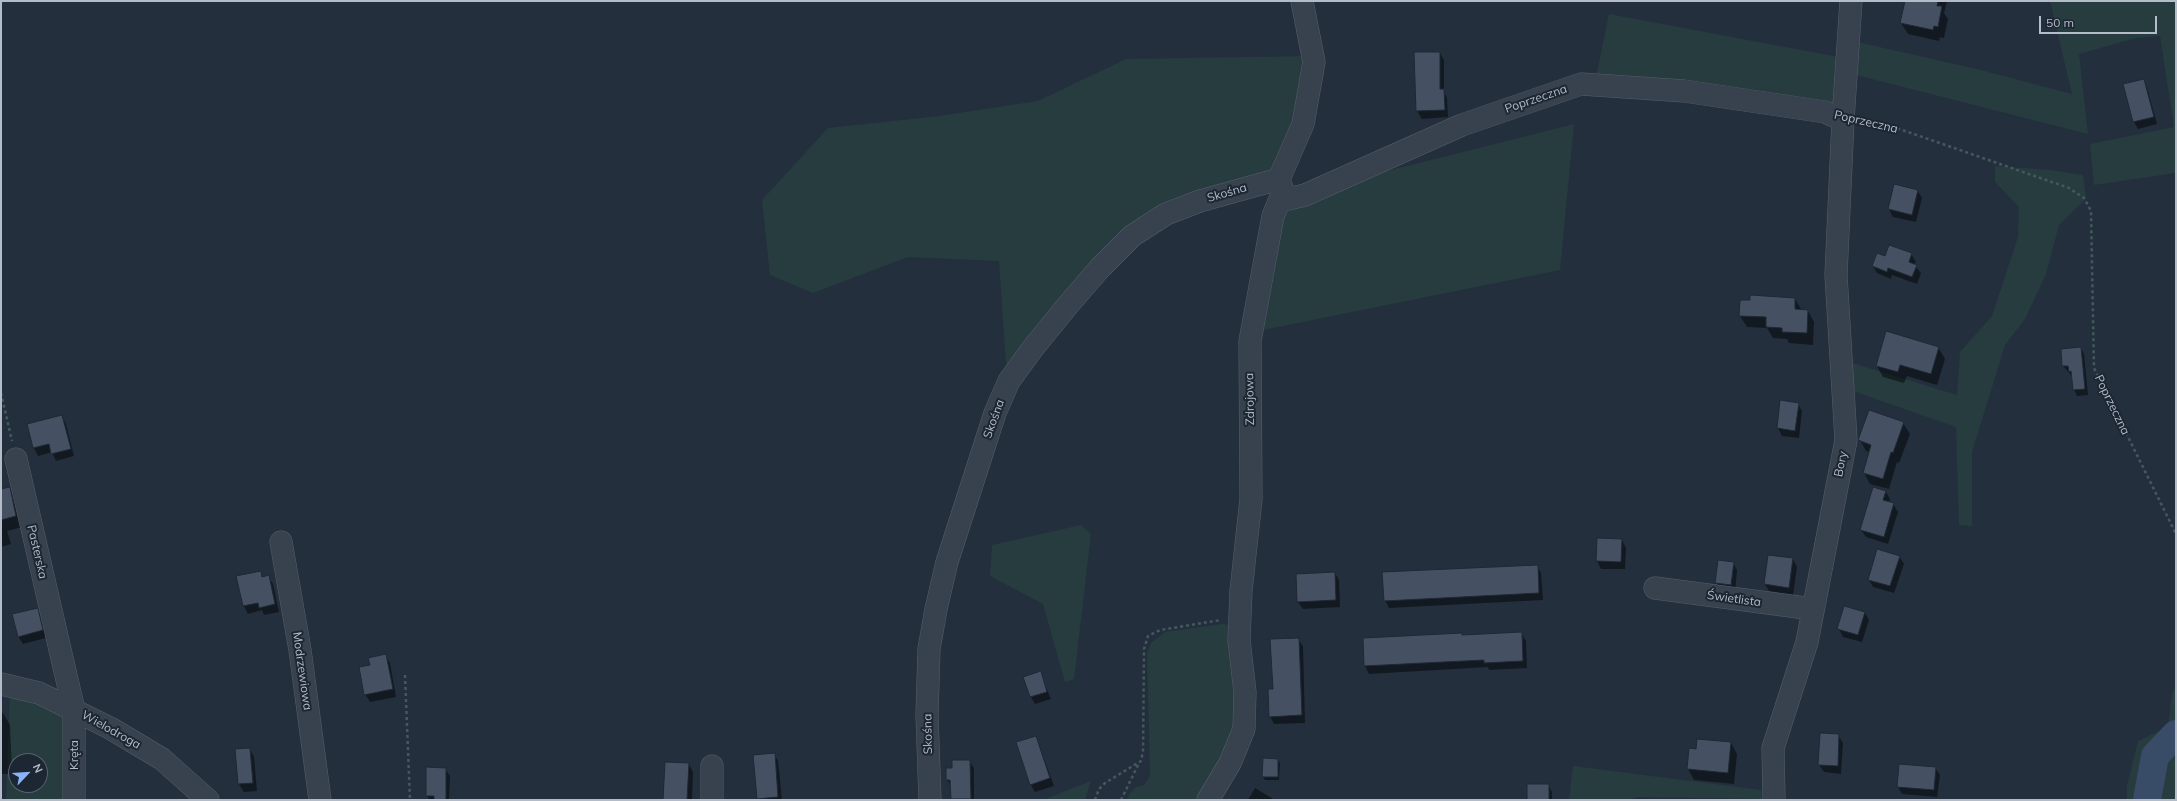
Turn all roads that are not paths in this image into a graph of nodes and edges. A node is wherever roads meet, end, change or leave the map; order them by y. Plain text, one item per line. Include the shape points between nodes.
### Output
1 (1302, 1) edge
2 (1851, 1) edge
3 (1843, 120) junction
4 (1281, 186) junction
5 (16, 459) road end
6 (281, 542) dead end
7 (1655, 588) dead end
8 (1813, 609) junction
9 (1, 684) edge
10 (74, 710) junction
11 (712, 766) dead end
12 (206, 799) edge
13 (74, 800) edge
14 (320, 800) edge
15 (712, 800) edge
16 (930, 800) edge
17 (1208, 800) edge
18 (1774, 800) edge

1 - 4 street, Zdrojowa via 1314,62 1304,124
2 - 3 street, Bory
3 - 4 street, Poprzeczna via 1825,112 1684,91 1581,84 1462,125 1305,195 1288,199
3 - 8 street, Bory via 1836,275 1846,440
4 - 16 street, Skośna via 1200,201 1166,214 1132,236 1068,305 1009,381 995,413 947,562 936,609 929,649 927,708
4 - 17 street, Zdrojowa via 1250,341 1251,500 1239,640 1245,692 1244,729 1230,763
5 - 10 street, Pasterska
6 - 14 street, Modrzewiowa via 300,650
7 - 8 street, Świetlista
8 - 18 street, Bory via 1807,642 1773,748
9 - 10 street, Wielodroga via 39,693
10 - 12 street, Wielodroga via 162,759
10 - 13 street, Kręta
11 - 15 street

